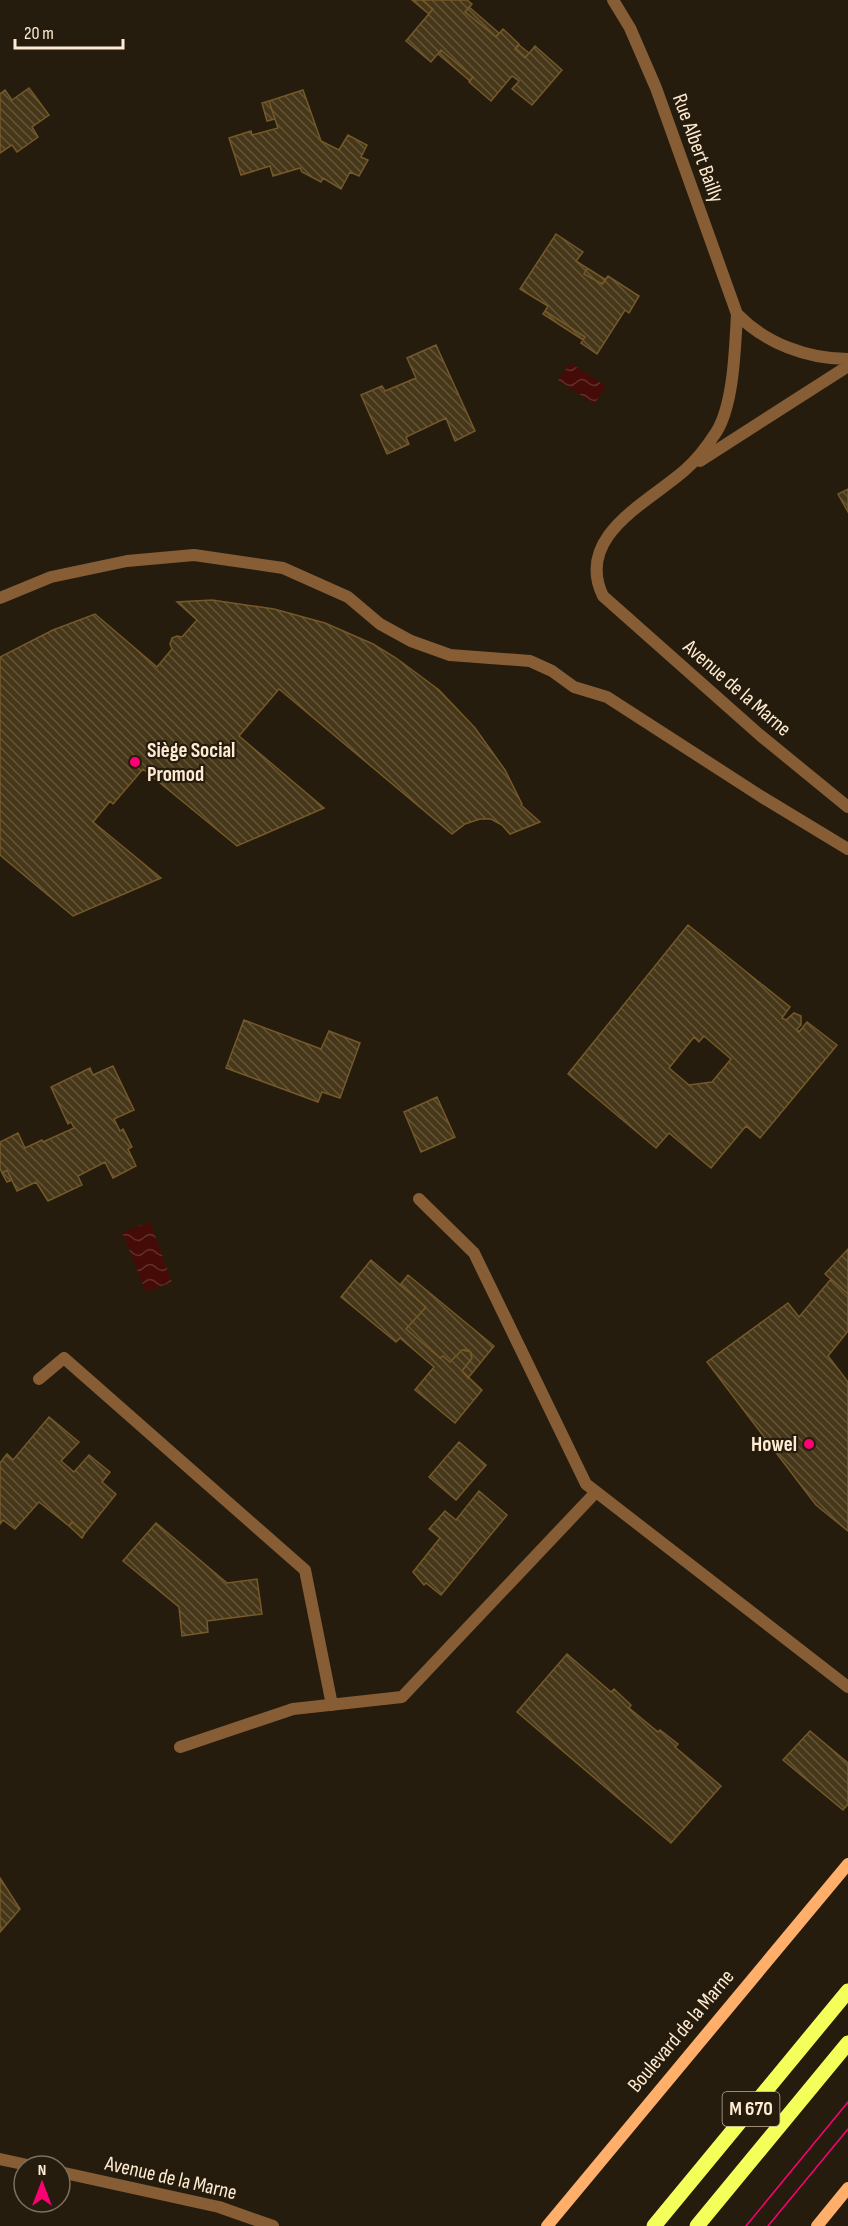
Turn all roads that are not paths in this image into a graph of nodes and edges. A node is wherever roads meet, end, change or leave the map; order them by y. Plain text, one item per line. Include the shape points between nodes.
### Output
1 (613, 0) edge
2 (736, 314) junction
3 (848, 359) edge
4 (848, 366) edge
5 (686, 470) junction
6 (603, 596) joint
7 (0, 598) edge
8 (848, 807) edge
9 (848, 849) edge
10 (419, 1199) dead end
11 (39, 1379) dead end
12 (596, 1492) junction
13 (848, 1687) edge
14 (332, 1705) junction
15 (180, 1746) dead end
16 (848, 1864) edge
17 (848, 1991) edge
18 (848, 2043) edge
19 (72, 2175) edge
20 (848, 2188) edge
21 (273, 2226) edge
22 (547, 2226) edge
23 (654, 2226) edge
24 (697, 2226) edge
25 (817, 2226) edge

1 - 2 street, Rue Albert Bailly via 656,88
2 - 3 street via 768,339 789,348 814,356
2 - 5 street, Rue Albert Bailly via 734,364 725,409 718,429
4 - 5 street
5 - 6 street, Rue Albert Bailly via 612,529 597,558 598,585
6 - 8 street, Avenue de la Marne
7 - 9 street via 51,577 127,561 194,555 284,568 348,597 380,624 411,641 450,655 530,661 574,687 607,697
10 - 12 street via 474,1253 586,1484
11 - 14 street via 64,1358 305,1570
12 - 13 street
12 - 14 street via 402,1697
14 - 15 street via 293,1709
16 - 22 street, Boulevard de la Marne
17 - 23 main road, M 670
18 - 24 main road, M 670
19 - 21 street, Avenue de la Marne via 219,2207
20 - 25 street

